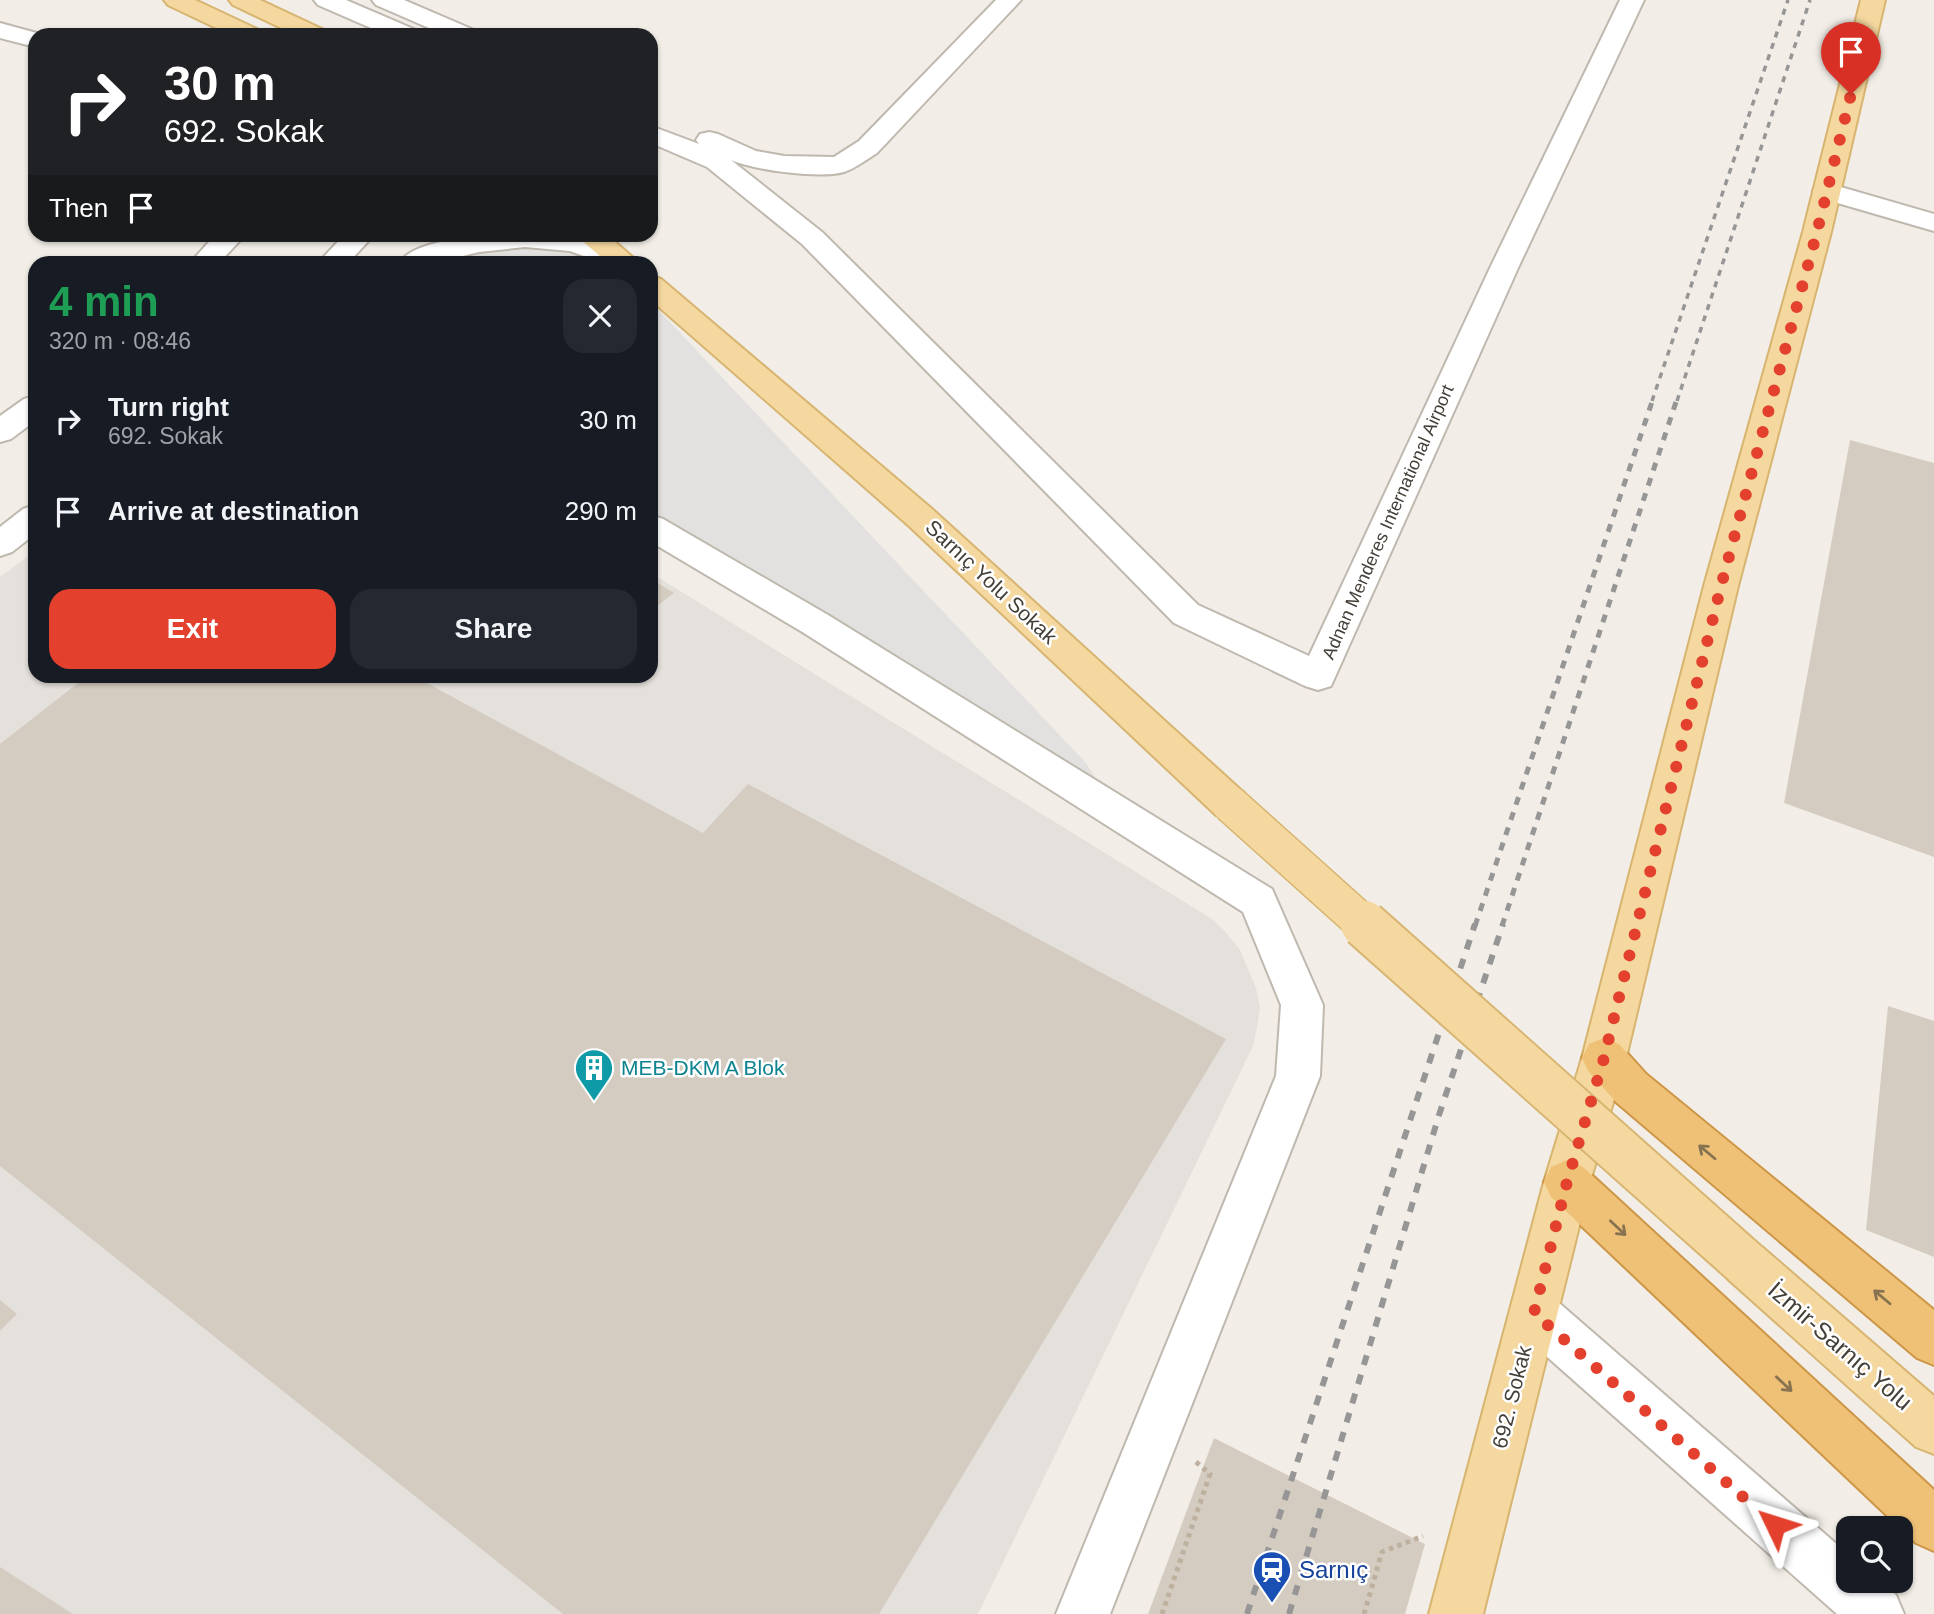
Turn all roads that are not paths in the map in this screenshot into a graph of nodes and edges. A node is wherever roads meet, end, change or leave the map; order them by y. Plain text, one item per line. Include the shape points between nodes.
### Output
1 (176, 0) edge
2 (240, 0) edge
3 (326, 0) edge
4 (384, 0) edge
5 (1009, 0) edge
6 (1632, 0) edge
7 (1873, 0) edge
8 (200, 11) junction
9 (220, 28) edge
10 (235, 28) edge
11 (292, 28) edge
12 (300, 28) edge
13 (391, 28) edge
14 (449, 28) edge
15 (0, 30) edge
16 (28, 38) edge
17 (658, 119) edge
18 (658, 137) edge
19 (1827, 191) junction
20 (1934, 223) edge
21 (224, 242) edge
22 (353, 242) edge
23 (404, 242) edge
24 (512, 242) edge
25 (553, 242) edge
26 (598, 242) edge
27 (628, 242) edge
28 (211, 256) edge
29 (339, 256) edge
30 (393, 256) edge
31 (433, 256) edge
32 (610, 256) edge
33 (616, 256) edge
34 (641, 256) edge
35 (658, 274) edge
36 (658, 291) edge
37 (746, 365) junction
38 (28, 411) edge
39 (0, 432) edge
40 (28, 492) edge
41 (0, 513) edge
42 (28, 522) edge
43 (658, 531) edge
44 (0, 544) edge
45 (1604, 1058) junction
46 (1567, 1182) junction
47 (1745, 1263) joint
48 (1534, 1313) junction
49 (1934, 1341) edge
50 (1934, 1429) edge
51 (1934, 1525) edge
52 (1083, 1614) edge
53 (1456, 1614) edge
54 (1877, 1614) edge

1 - 8 main road
2 - 11 street
2 - 12 main road
3 - 13 street
4 - 14 street
5 - 17 street via 869,147 839,165 749,158
6 - 18 street, Adnan Menderes International Airport via 1318,676 1186,614 812,238 716,161
7 - 19 main road, 692. Sokak
8 - 9 street
8 - 10 main road
15 - 16 street
19 - 20 street
19 - 45 main road, 692. Sokak via 1721,586
21 - 28 street
22 - 29 street
23 - 30 street
24 - 31 street
25 - 32 street via 593,248
26 - 33 main road
27 - 34 main road
35 - 37 main road, Sarnıç Yolu Sokak
36 - 37 main road, Sarnıç Yolu Sokak
37 - 47 main road, Sarnıç Yolu Sokak, bridge
38 - 39 street
40 - 41 street
42 - 44 street
43 - 52 street via 1258,901 1301,1005 1298,1076
45 - 46 main road, 692. Sokak
49 -> 45 highway via 1631,1088
46 - 48 main road, 692. Sokak
46 -> 51 highway
47 - 50 main road, İzmir-Sarnıç Yolu
48 - 53 main road, 692. Sokak
48 - 54 street

